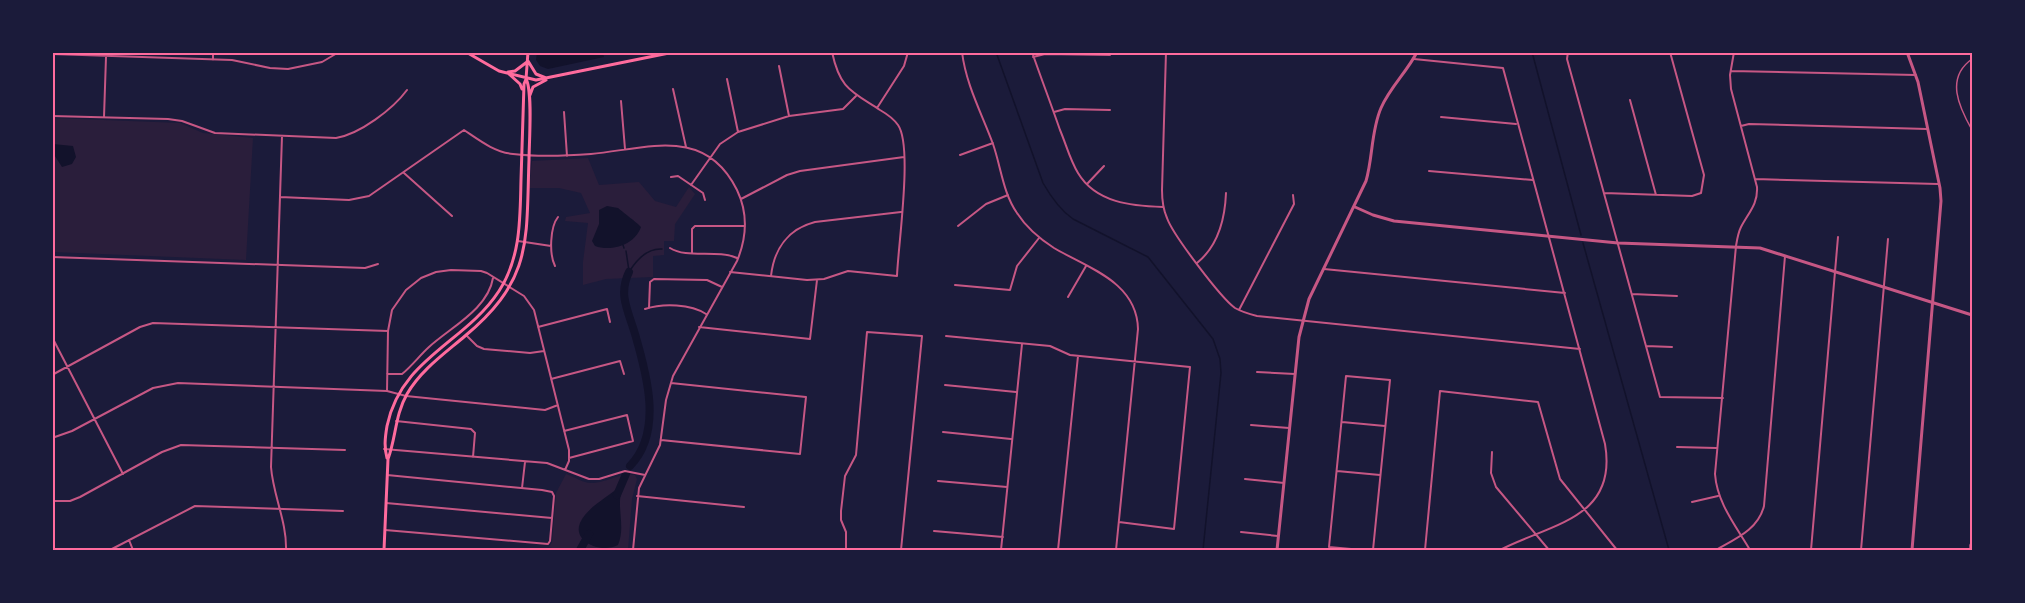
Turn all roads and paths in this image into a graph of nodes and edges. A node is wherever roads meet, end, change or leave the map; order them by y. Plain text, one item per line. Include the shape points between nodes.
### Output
1 (213, 52) edge
2 (339, 52) edge
3 (466, 52) edge
4 (528, 52) edge
5 (674, 52) edge
6 (832, 52) edge
7 (908, 52) edge
8 (962, 52) edge
9 (1032, 52) edge
10 (1166, 52) edge
11 (1417, 52) edge
12 (1568, 52) edge
13 (1670, 52) edge
14 (1734, 52) edge
15 (1907, 52) edge
16 (52, 54) edge
17 (1110, 55) dead end
18 (106, 56) junction
19 (1033, 57) junction
20 (1414, 59) junction
21 (1972, 59) edge
22 (213, 60) junction
23 (527, 61) junction
24 (779, 66) dead end
25 (1731, 71) junction
26 (506, 73) junction
27 (1916, 75) junction
28 (526, 79) junction
29 (548, 79) junction
30 (727, 79) dead end
31 (674, 89) dead end
32 (407, 90) dead end
33 (523, 92) junction
34 (856, 95) junction
35 (529, 100) junction
36 (1630, 100) dead end
37 (621, 101) dead end
38 (877, 108) junction
39 (1110, 110) dead end
40 (564, 112) dead end
41 (1053, 112) junction
42 (52, 116) edge
43 (789, 116) junction
44 (104, 117) junction
45 (1441, 117) dead end
46 (1517, 124) junction
47 (1741, 126) junction
48 (1927, 129) junction
49 (1972, 130) edge
50 (738, 132) junction
51 (282, 136) junction
52 (993, 143) junction
53 (686, 147) junction
54 (625, 149) junction
55 (522, 154) junction
56 (529, 155) junction
57 (960, 155) dead end
58 (567, 156) junction
59 (904, 157) junction
60 (710, 158) junction
61 (1104, 166) dead end
62 (1429, 171) dead end
63 (404, 173) junction
64 (671, 177) dead end
65 (1755, 179) junction
66 (1533, 180) junction
67 (1087, 184) junction
68 (1939, 184) junction
69 (691, 185) junction
70 (1226, 193) dead end
71 (1604, 193) junction
72 (1008, 195) junction
73 (1293, 195) dead end
74 (1656, 195) junction
75 (280, 197) junction
76 (741, 199) junction
77 (705, 200) dead end
78 (1163, 207) junction
79 (1354, 207) junction
80 (902, 212) junction
81 (452, 216) dead end
82 (558, 217) dead end
83 (745, 226) junction
84 (958, 226) dead end
85 (1548, 236) junction
86 (1040, 237) junction
87 (1838, 237) dead end
88 (1888, 239) dead end
89 (518, 241) junction
90 (525, 242) junction
91 (1618, 243) junction
92 (552, 246) junction
93 (1736, 246) junction
94 (670, 248) dead end
95 (692, 252) junction
96 (1785, 255) junction
97 (52, 257) edge
98 (738, 258) junction
99 (1197, 263) junction
100 (378, 264) dead end
101 (277, 265) junction
102 (1086, 265) junction
103 (555, 266) dead end
104 (1323, 269) junction
105 (1835, 271) junction
106 (730, 272) junction
107 (771, 276) junction
108 (493, 277) junction
109 (817, 280) junction
110 (504, 283) junction
111 (955, 285) dead end
112 (510, 286) junction
113 (722, 286) junction
114 (1884, 286) junction
115 (1564, 293) junction
116 (1632, 294) junction
117 (1677, 296) dead end
118 (1068, 297) dead end
119 (1932, 302) junction
120 (1239, 310) junction
121 (706, 314) junction
122 (1972, 315) edge
123 (1303, 320) junction
124 (610, 321) dead end
125 (275, 327) junction
126 (538, 327) junction
127 (699, 327) junction
128 (388, 331) junction
129 (466, 335) junction
130 (946, 336) dead end
131 (52, 337) edge
132 (1022, 344) junction
133 (1646, 346) junction
134 (1672, 347) dead end
135 (1580, 349) junction
136 (544, 351) junction
137 (1078, 356) junction
138 (1135, 362) junction
139 (68, 366) junction
140 (1257, 372) dead end
141 (387, 374) junction
142 (624, 374) dead end
143 (1295, 374) junction
144 (52, 375) edge
145 (550, 379) junction
146 (670, 383) junction
147 (945, 385) dead end
148 (272, 386) junction
149 (387, 391) junction
150 (1017, 392) junction
151 (399, 394) junction
152 (406, 396) junction
153 (1723, 398) junction
154 (558, 405) junction
155 (95, 418) junction
156 (396, 421) junction
157 (1342, 422) junction
158 (1251, 425) dead end
159 (1385, 426) junction
160 (1289, 429) junction
161 (564, 431) junction
162 (943, 432) dead end
163 (52, 438) edge
164 (661, 440) junction
165 (1012, 440) junction
166 (271, 447) junction
167 (1677, 447) dead end
168 (384, 448) junction
169 (1716, 448) junction
170 (392, 449) junction
171 (345, 450) dead end
172 (1492, 452) dead end
173 (473, 457) junction
174 (569, 458) junction
175 (388, 459) junction
176 (525, 462) junction
177 (565, 470) junction
178 (1337, 471) junction
179 (123, 474) junction
180 (387, 475) junction
181 (645, 475) junction
182 (1380, 475) junction
183 (1245, 479) dead end
184 (938, 481) dead end
185 (1284, 483) junction
186 (1008, 487) junction
187 (522, 488) junction
188 (638, 496) junction
189 (1719, 496) junction
190 (52, 501) edge
191 (1692, 502) dead end
192 (386, 503) junction
193 (744, 507) dead end
194 (279, 509) junction
195 (1585, 510) junction
196 (343, 511) dead end
197 (552, 518) junction
198 (1119, 522) junction
199 (385, 530) junction
200 (934, 531) dead end
201 (1241, 532) dead end
202 (1536, 534) junction
203 (1742, 535) junction
204 (1278, 536) junction
205 (1003, 537) junction
206 (129, 540) junction
207 (1972, 541) edge
208 (110, 550) edge
209 (134, 550) edge
210 (286, 550) edge
211 (384, 550) edge
212 (633, 550) edge
213 (846, 550) edge
214 (901, 550) edge
215 (1001, 550) edge
216 (1058, 550) edge
217 (1116, 550) edge
218 (1277, 550) edge
219 (1362, 550) edge
220 (1372, 550) edge
221 (1425, 550) edge
222 (1500, 550) edge
223 (1549, 550) edge
224 (1617, 550) edge
225 (1716, 550) edge
226 (1750, 550) edge
227 (1811, 550) edge
228 (1861, 550) edge
229 (1912, 550) edge
230 (1970, 550) edge

1 - 22 street
2 - 22 street via 322,62 288,69
3 - 26 main road
4 - 23 main road
5 - 29 main road
6 - 34 street via 839,78
7 - 38 street via 904,66
8 - 52 street via 967,78
9 - 19 street
10 - 78 street
11 - 20 street
12 - 71 street
13 - 74 street via 1704,175 1701,193
14 - 25 street
15 - 27 street
16 - 18 street
17 - 19 street
18 - 22 street
18 - 44 street
19 - 41 street
20 - 46 street via 1503,68
20 - 79 street via 1381,109 1369,173
21 - 49 lane via 1960,72 1956,92
23 - 26 main road
23 - 28 main road
23 - 29 main road via 536,74
24 - 43 street
25 - 27 street
25 - 47 street via 1731,89
26 - 28 main road
26 - 33 main road via 520,84
27 - 48 street
28 - 29 main road
28 - 33 main road
28 - 35 main road
29 - 35 main road via 533,87
30 - 50 street
31 - 53 street
32 - 51 street via 371,122 346,136
33 - 55 main road
34 - 38 street
34 - 43 street via 843,109
35 - 56 main road
36 - 74 street
37 - 54 street
38 - 59 street via 892,118 902,132
39 - 41 street
40 - 58 street
41 - 67 street via 1072,161
42 - 44 street
43 - 50 street
44 - 51 street via 168,119 215,133
45 - 46 street
46 - 66 street
47 - 48 street
47 - 65 street
48 - 68 street
50 - 60 street via 720,144
51 - 75 street
52 - 57 street
52 - 72 street
53 - 54 street via 661,144
53 - 60 street
54 - 58 street
55 - 56 street
55 - 63 street via 496,150 464,130
55 - 89 main road
56 - 58 street
56 - 90 main road
59 - 76 street via 800,171
59 - 80 street
60 - 69 street
60 - 76 street via 727,174
61 - 67 street
62 - 66 street
63 - 75 street via 358,199
63 - 81 street
64 - 69 street via 678,176
65 - 68 street
65 - 93 street via 1755,206 1739,230
66 - 85 street
67 - 78 street via 1118,202
68 - 119 street
69 - 77 street via 703,193
70 - 99 street via 1222,224
71 - 74 street
71 - 91 street
72 - 84 street via 986,204
72 - 86 street via 1017,213
73 - 120 street via 1294,204
75 - 101 street
76 - 83 street
78 - 99 street via 1174,232
79 - 85 street via 1394,220
79 - 104 street
80 - 107 street via 804,225 782,243
80 - 109 street via 897,276 848,272
82 - 92 street
83 - 95 street via 695,226
83 - 98 street
85 - 91 street
85 - 115 street
86 - 102 street
86 - 111 street via 1017,266 1010,290
87 - 105 street
88 - 114 street
89 - 90 street
89 - 110 main road
90 - 92 street
90 - 112 main road
91 - 93 street
91 - 116 street
92 - 103 street
93 - 96 street
93 - 153 street
94 - 95 street
95 - 98 street
96 - 105 street
96 - 203 street via 1764,506 1759,520
97 - 101 street
98 - 106 street
99 - 120 street
100 - 101 street via 365,268
101 - 125 street
102 - 118 street
102 - 138 street via 1116,283 1131,301 1138,324
104 - 115 street
104 - 123 street
105 - 114 street
105 - 227 street
106 - 107 street
106 - 113 street
107 - 109 street
108 - 110 street
108 - 128 street via 481,271 451,270 421,278 397,301
108 - 141 street via 490,291 474,310 402,374
109 - 127 street via 810,339
110 - 112 street
110 - 151 main road via 483,311 420,364
112 - 126 street via 529,301
112 - 129 main road via 488,316
113 - 121 street
113 - 121 street via 707,280 650,282 647,308 696,308
114 - 119 street
114 - 228 street
115 - 135 street
116 - 117 street
116 - 133 street
119 - 122 street
119 - 229 street
120 - 123 street via 1257,316
121 - 127 street
123 - 135 street
123 - 143 street
124 - 126 street via 607,309
125 - 128 street
125 - 139 street via 153,323
125 - 148 street
126 - 136 street
127 - 146 street
128 - 141 street
129 - 136 street via 484,349
129 - 152 main road via 427,368
130 - 132 street
131 - 139 street
132 - 137 street via 1050,346
132 - 150 street
133 - 134 street
133 - 153 street via 1660,397
135 - 195 street via 1607,458 1600,493
136 - 145 street
137 - 138 street
137 - 216 street
138 - 198 street
138 - 198 street via 1190,367 1174,529
139 - 144 street
139 - 155 street
140 - 143 street
141 - 149 street
142 - 145 street via 620,361
143 - 160 street
145 - 154 street
146 - 164 street
146 - 164 street via 806,396 800,454
147 - 150 street
148 - 149 street
148 - 155 street via 170,383
148 - 166 street
149 - 151 street
150 - 165 street
151 - 152 street
151 - 168 main road via 388,422
152 - 154 street via 545,410
152 - 156 main road
153 - 169 street
154 - 161 street
155 - 163 street
155 - 179 street
156 - 170 main road
156 - 173 street via 471,429 475,434
157 - 159 street
157 - 159 street via 1346,376 1390,380
157 - 178 street
158 - 160 street
159 - 182 street
160 - 185 street
161 - 174 street
161 - 174 street via 627,415 633,441
162 - 165 street
164 - 181 street
165 - 186 street
166 - 171 street
166 - 179 street via 181,445
166 - 194 street via 271,473
167 - 169 street
168 - 170 street
168 - 175 main road
169 - 189 street
170 - 173 street
170 - 175 main road
172 - 202 street via 1491,473 1496,487
173 - 176 street
174 - 177 street
175 - 180 main road
176 - 177 street
176 - 187 street
177 - 181 street via 589,479 625,471
178 - 182 street
178 - 219 street via 1329,547
179 - 190 street via 70,501
180 - 187 street
180 - 192 main road
181 - 188 street
182 - 220 street
183 - 185 street
184 - 186 street
185 - 204 street
186 - 205 street
187 - 197 street via 554,494
188 - 193 street
188 - 212 street
189 - 191 street
189 - 203 street
192 - 197 street
192 - 199 main road
194 - 196 street
194 - 206 street via 195,506
194 - 210 street
195 - 202 street
195 - 221 street via 1560,478 1538,402 1440,391
195 - 224 street
197 - 199 street via 550,541 544,545
198 - 217 street
199 - 211 main road
200 - 205 street
201 - 204 street
202 - 222 street
202 - 223 street
203 - 225 street
203 - 226 street
204 - 218 street
205 - 215 street
206 - 208 street
206 - 209 street
207 - 230 lane
213 - 214 street via 841,511 845,476 856,454 867,332 922,336

